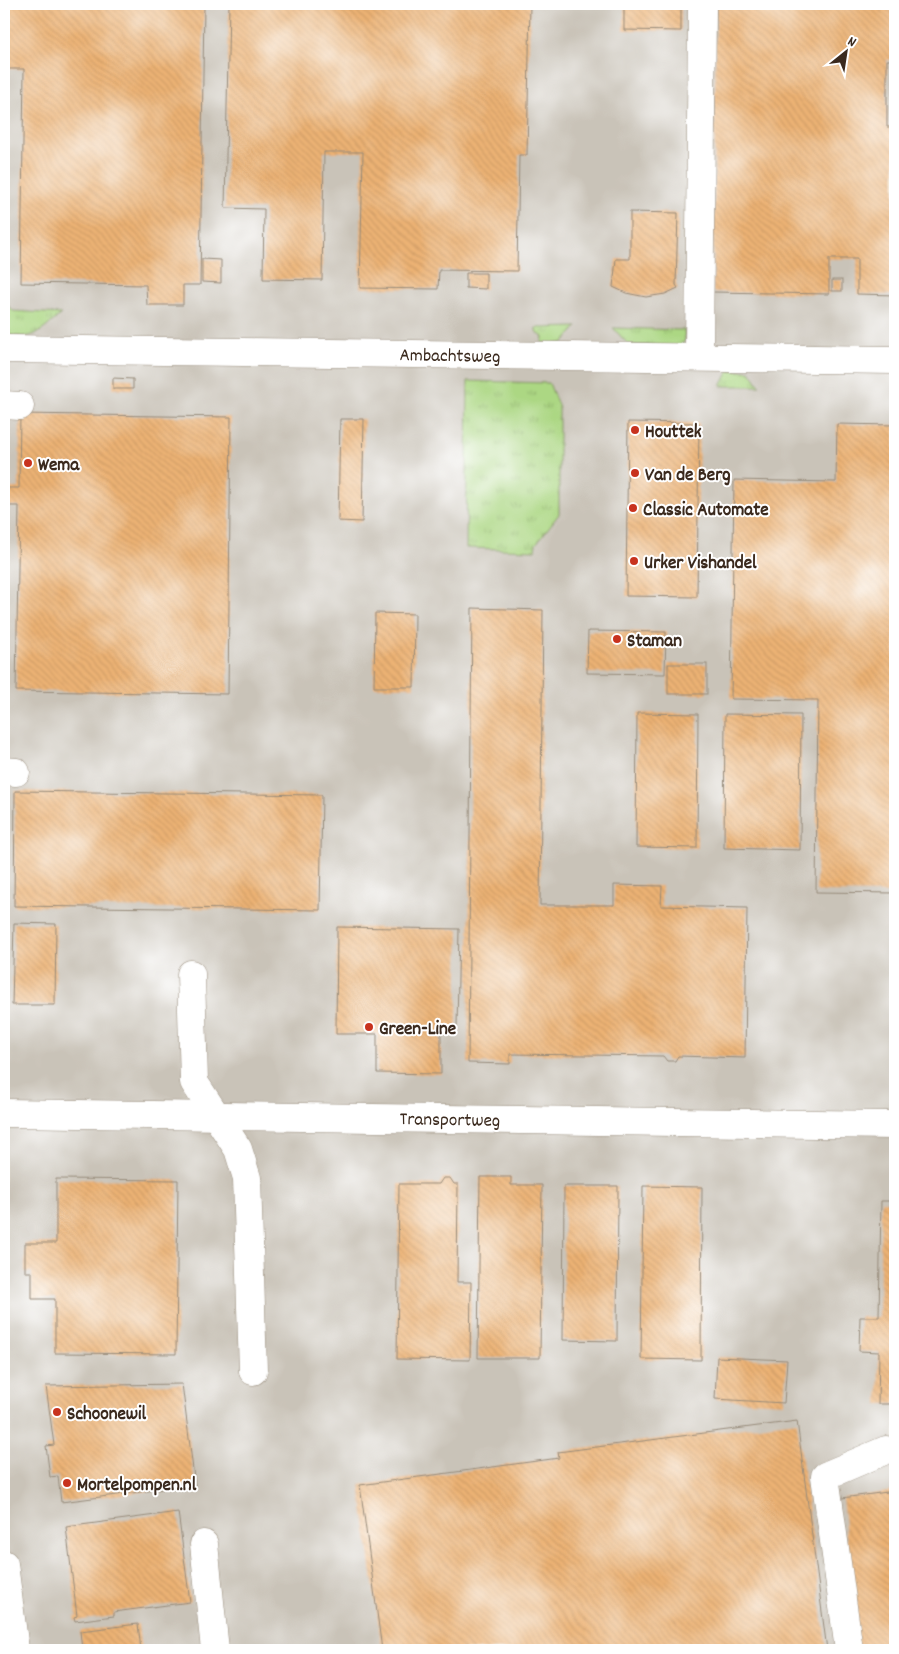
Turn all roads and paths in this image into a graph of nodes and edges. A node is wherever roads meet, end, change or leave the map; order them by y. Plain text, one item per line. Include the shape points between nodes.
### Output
1 (702, 4) edge
2 (4, 350) edge
3 (698, 357) junction
4 (895, 360) edge
5 (191, 974) dead end
6 (4, 1113) edge
7 (217, 1115) junction
8 (895, 1125) edge
9 (253, 1370) dead end
10 (886, 1450) dead end
11 (204, 1544) dead end
12 (4, 1564) edge
13 (15, 1650) edge
14 (215, 1650) edge
15 (849, 1650) edge

1 - 3 street
2 - 3 street, Ambachtsweg
3 - 4 street, Ambachtsweg
5 - 7 street via 194,1082
6 - 7 street, Transportweg
7 - 8 street, Transportweg
7 - 9 street via 238,1149 247,1178
10 - 15 street via 826,1476
11 - 14 street
12 - 13 street

